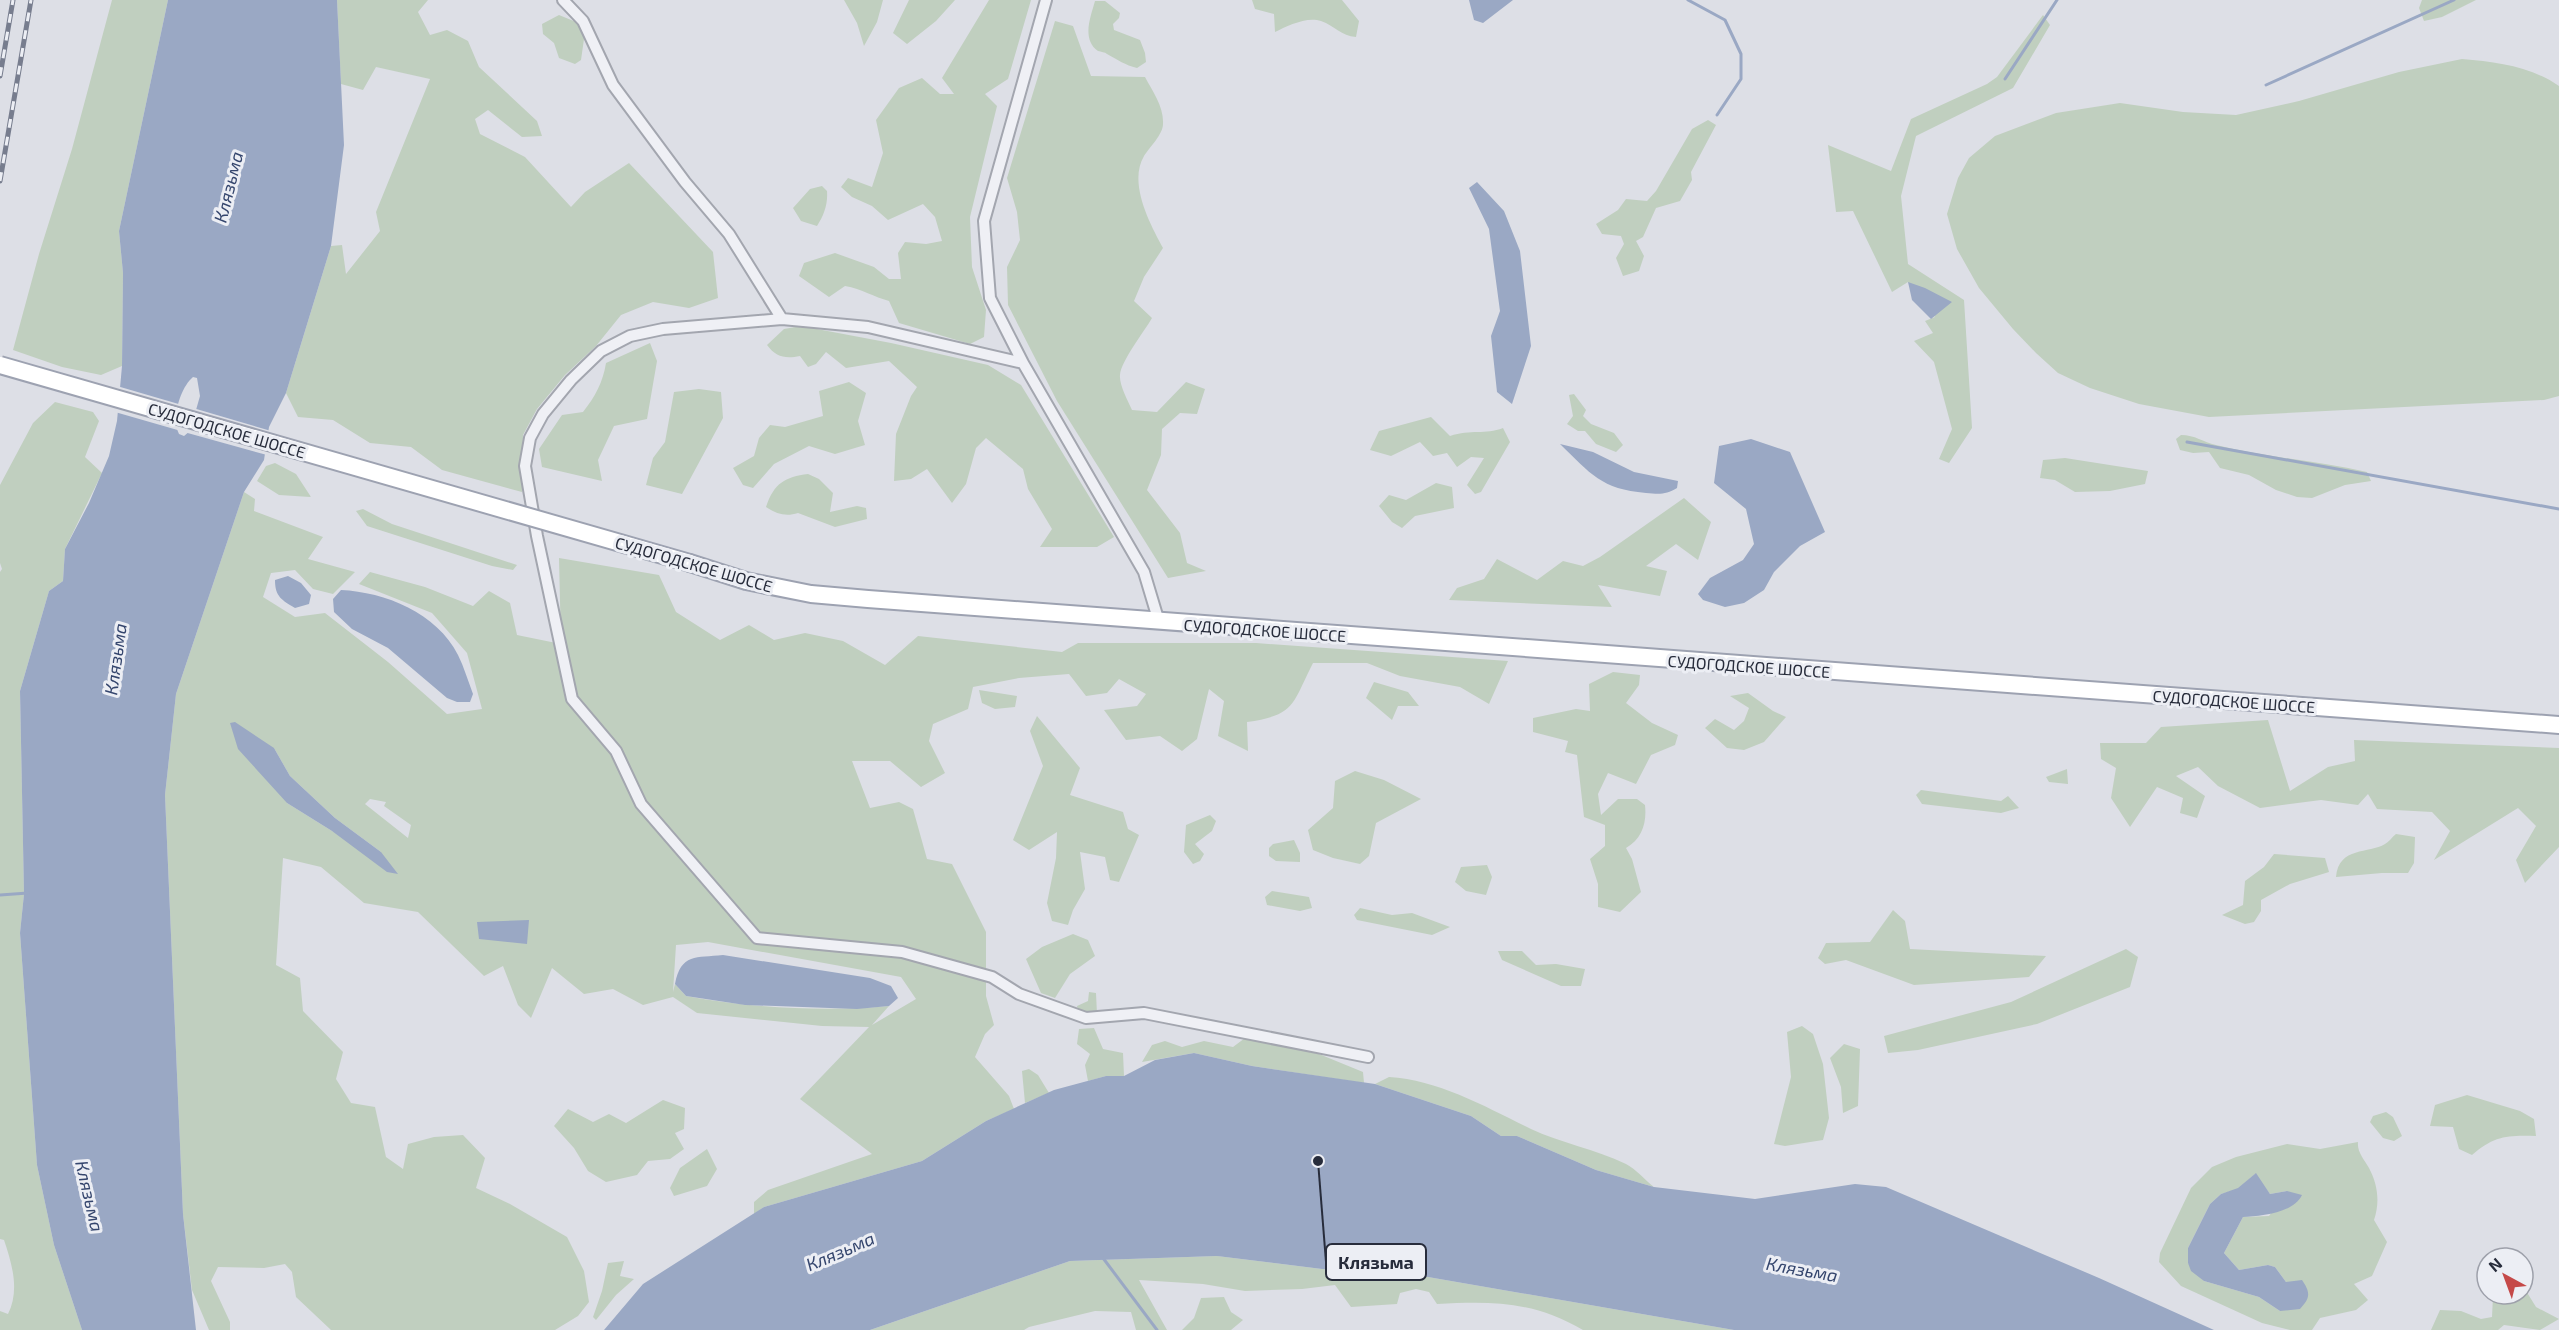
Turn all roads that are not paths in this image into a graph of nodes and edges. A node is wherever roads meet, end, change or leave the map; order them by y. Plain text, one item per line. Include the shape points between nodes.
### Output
1 (563, 0) edge
2 (1046, 0) edge
3 (783, 319) junction
4 (1023, 363) junction
5 (0, 365) edge
6 (1159, 622) junction
7 (2559, 726) edge
8 (1368, 1057) dead end

1 - 3 street via 583,21 613,85 729,234
2 - 4 street via 984,221 990,298
3 - 4 street via 868,327
3 - 8 street via 663,329 630,336 601,351 571,380 543,414 530,438 525,466 572,699 616,751 641,804 757,938 902,952 992,977 1018,994 1086,1018 1144,1012
4 - 6 street via 1144,572
5 - 6 main road, СУДОГОДСКОЕ ШОССЕ, bridge via 746,581 811,594
6 - 7 main road, СУДОГОДСКОЕ ШОССЕ

